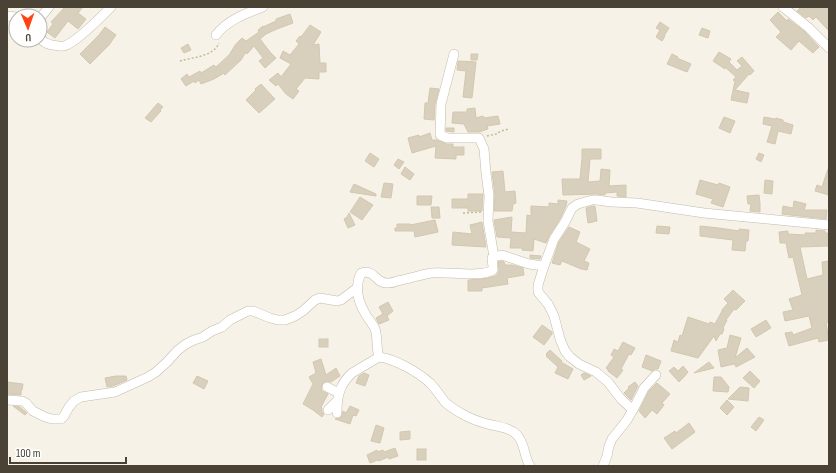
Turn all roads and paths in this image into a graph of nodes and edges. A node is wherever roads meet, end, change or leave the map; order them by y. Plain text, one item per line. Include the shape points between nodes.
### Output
1 (111, 7) edge
2 (263, 7) edge
3 (783, 7) edge
4 (245, 10) edge
5 (222, 28) junction
6 (216, 35) dead end
7 (48, 44) edge
8 (829, 48) edge
9 (454, 54) dead end
10 (180, 61) dead end
11 (509, 129) dead end
12 (479, 138) junction
13 (463, 213) dead end
14 (488, 213) junction
15 (829, 225) edge
16 (494, 257) junction
17 (544, 266) junction
18 (357, 288) junction
19 (376, 359) junction
20 (656, 375) dead end
21 (327, 387) dead end
22 (338, 397) junction
23 (7, 400) edge
24 (328, 410) dead end
25 (633, 410) junction
26 (337, 413) dead end
27 (530, 466) edge
28 (603, 466) edge

1 - 7 street via 66,46
2 - 4 street
3 - 8 street
4 - 5 street
5 - 6 street
5 - 10 path via 220,43 216,49
9 - 12 street via 441,104 440,135 448,138
11 - 12 path
12 - 14 street via 484,149 489,196
13 - 14 path
14 - 16 street
15 - 17 street via 592,200 572,208 554,239
16 - 17 street via 502,255
16 - 18 street via 493,270 477,274 432,273 387,284 380,282 372,274 361,273
17 - 25 street via 538,292 554,316 565,351 574,361 596,372 608,382
18 - 19 street via 359,302 375,330
18 - 23 street via 341,300 315,300 303,311 285,320 248,311 186,344 156,372 144,379 115,392 81,397 74,401 61,419 45,418 22,401
19 - 22 street via 352,373 342,386
19 - 27 street via 392,360 416,373 431,384 446,403 466,416 511,431 520,438
20 - 25 street via 644,388
21 - 22 street
22 - 24 street
22 - 26 street
25 - 28 street via 612,439

